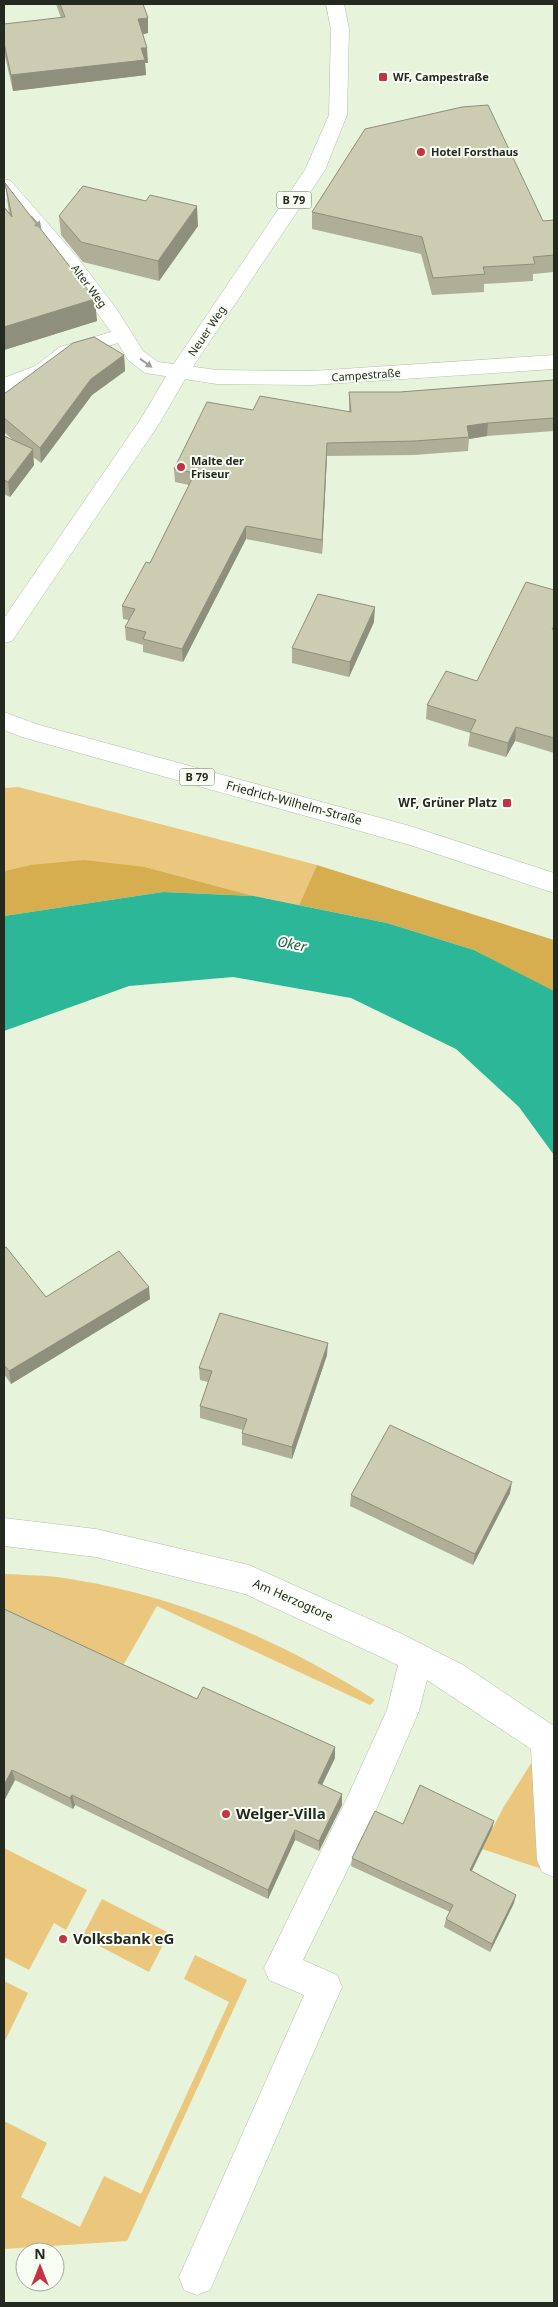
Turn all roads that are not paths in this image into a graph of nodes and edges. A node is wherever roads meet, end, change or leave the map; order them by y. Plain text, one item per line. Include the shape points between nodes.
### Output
1 (335, 4) edge
2 (4, 185) edge
3 (123, 335) junction
4 (554, 362) edge
5 (178, 373) junction
6 (4, 386) edge
7 (4, 635) edge
8 (4, 721) edge
9 (554, 883) edge
10 (4, 1532) edge
11 (416, 1658) junction
12 (551, 1742) edge
13 (554, 1860) edge
14 (197, 2277) dead end

1 - 5 main road, Neuer Weg / B 79 via 340,29 338,114 315,170
2 -> 3 main road, Alter Weg via 70,261
3 -> 5 main road, Alter Weg via 143,363
3 - 6 main road via 67,352 42,371
4 - 5 main road, Campestraße via 312,378 226,378
5 - 7 main road, Neuer Weg / B 79 via 151,419
8 - 9 main road, Friedrich-Wilhelm-Straße / B 79 via 199,778 391,828 504,863
10 - 11 main road, Am Herzogtore via 96,1543 250,1580
11 - 12 main road, Am Herzogtore via 452,1676
11 - 14 main road via 403,1712 281,1968 324,1986
12 - 13 main road

